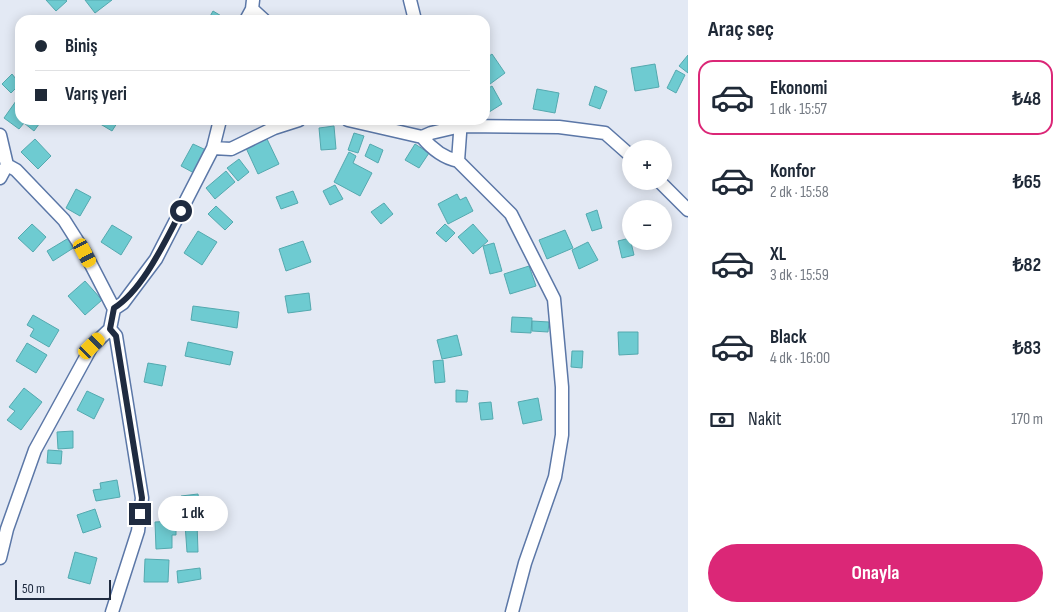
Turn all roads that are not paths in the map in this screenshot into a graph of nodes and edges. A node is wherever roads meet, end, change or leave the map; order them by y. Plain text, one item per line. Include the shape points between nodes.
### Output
1 (410, 0) edge
2 (414, 15) edge
3 (490, 124) edge
4 (219, 125) edge
5 (283, 125) edge
6 (370, 125) edge
7 (455, 125) edge
8 (461, 125) edge
9 (0, 135) edge
10 (422, 137) junction
11 (213, 148) junction
12 (622, 148) edge
13 (458, 161) junction
14 (7, 165) junction
15 (0, 178) edge
16 (668, 190) edge
17 (688, 210) edge
18 (114, 308) junction
19 (110, 329) junction
20 (0, 558) edge
21 (112, 612) edge
22 (512, 612) edge

1 - 2 street
3 - 12 street via 605,133
4 - 11 street
5 - 11 street via 231,149
6 - 10 street
7 - 10 street
8 - 13 street
9 - 14 street
10 - 13 street via 429,146
11 - 18 street via 156,259 123,303
13 - 22 street via 511,214 554,300 562,387 562,435 555,477 524,563
14 - 15 street
14 - 18 street via 16,170 64,220
16 - 17 street
18 - 19 street
19 - 20 street via 92,346 35,450
19 - 21 street via 116,336 142,498 138,531

